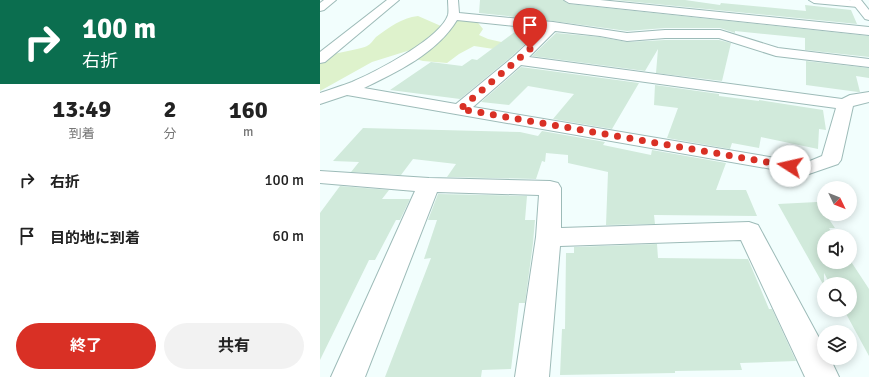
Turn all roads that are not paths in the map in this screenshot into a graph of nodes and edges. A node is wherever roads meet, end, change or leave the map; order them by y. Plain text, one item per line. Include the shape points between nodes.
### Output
1 (331, 0) edge
2 (394, 0) edge
3 (454, 0) edge
4 (569, 0) edge
5 (814, 0) edge
6 (857, 2) edge
7 (625, 3) edge
8 (320, 8) edge
9 (454, 16) junction
10 (869, 17) edge
11 (553, 26) junction
12 (869, 31) edge
13 (600, 32) junction
14 (320, 59) edge
15 (518, 60) junction
16 (869, 63) edge
17 (346, 90) junction
18 (869, 97) edge
19 (320, 99) edge
20 (845, 104) junction
21 (460, 109) junction
22 (322, 179) edge
23 (429, 185) junction
24 (548, 237) junction
25 (348, 377) edge
26 (532, 377) edge
27 (822, 377) edge

1 - 8 street
2 - 14 street
3 - 9 street
4 - 7 street
5 - 6 street
6 - 10 street
7 - 12 street
7 - 13 street
9 - 11 street
9 - 17 street via 449,26 434,41
11 - 13 street
11 - 15 street
13 - 16 street via 627,37 720,34 776,52
15 - 20 street
15 - 21 street
17 - 19 street
17 - 21 street
18 - 20 street via 850,100
20 - 21 street via 830,160 806,169
22 - 23 street
23 - 24 street via 550,188
23 - 25 street
24 - 26 street
24 - 27 street via 749,231

